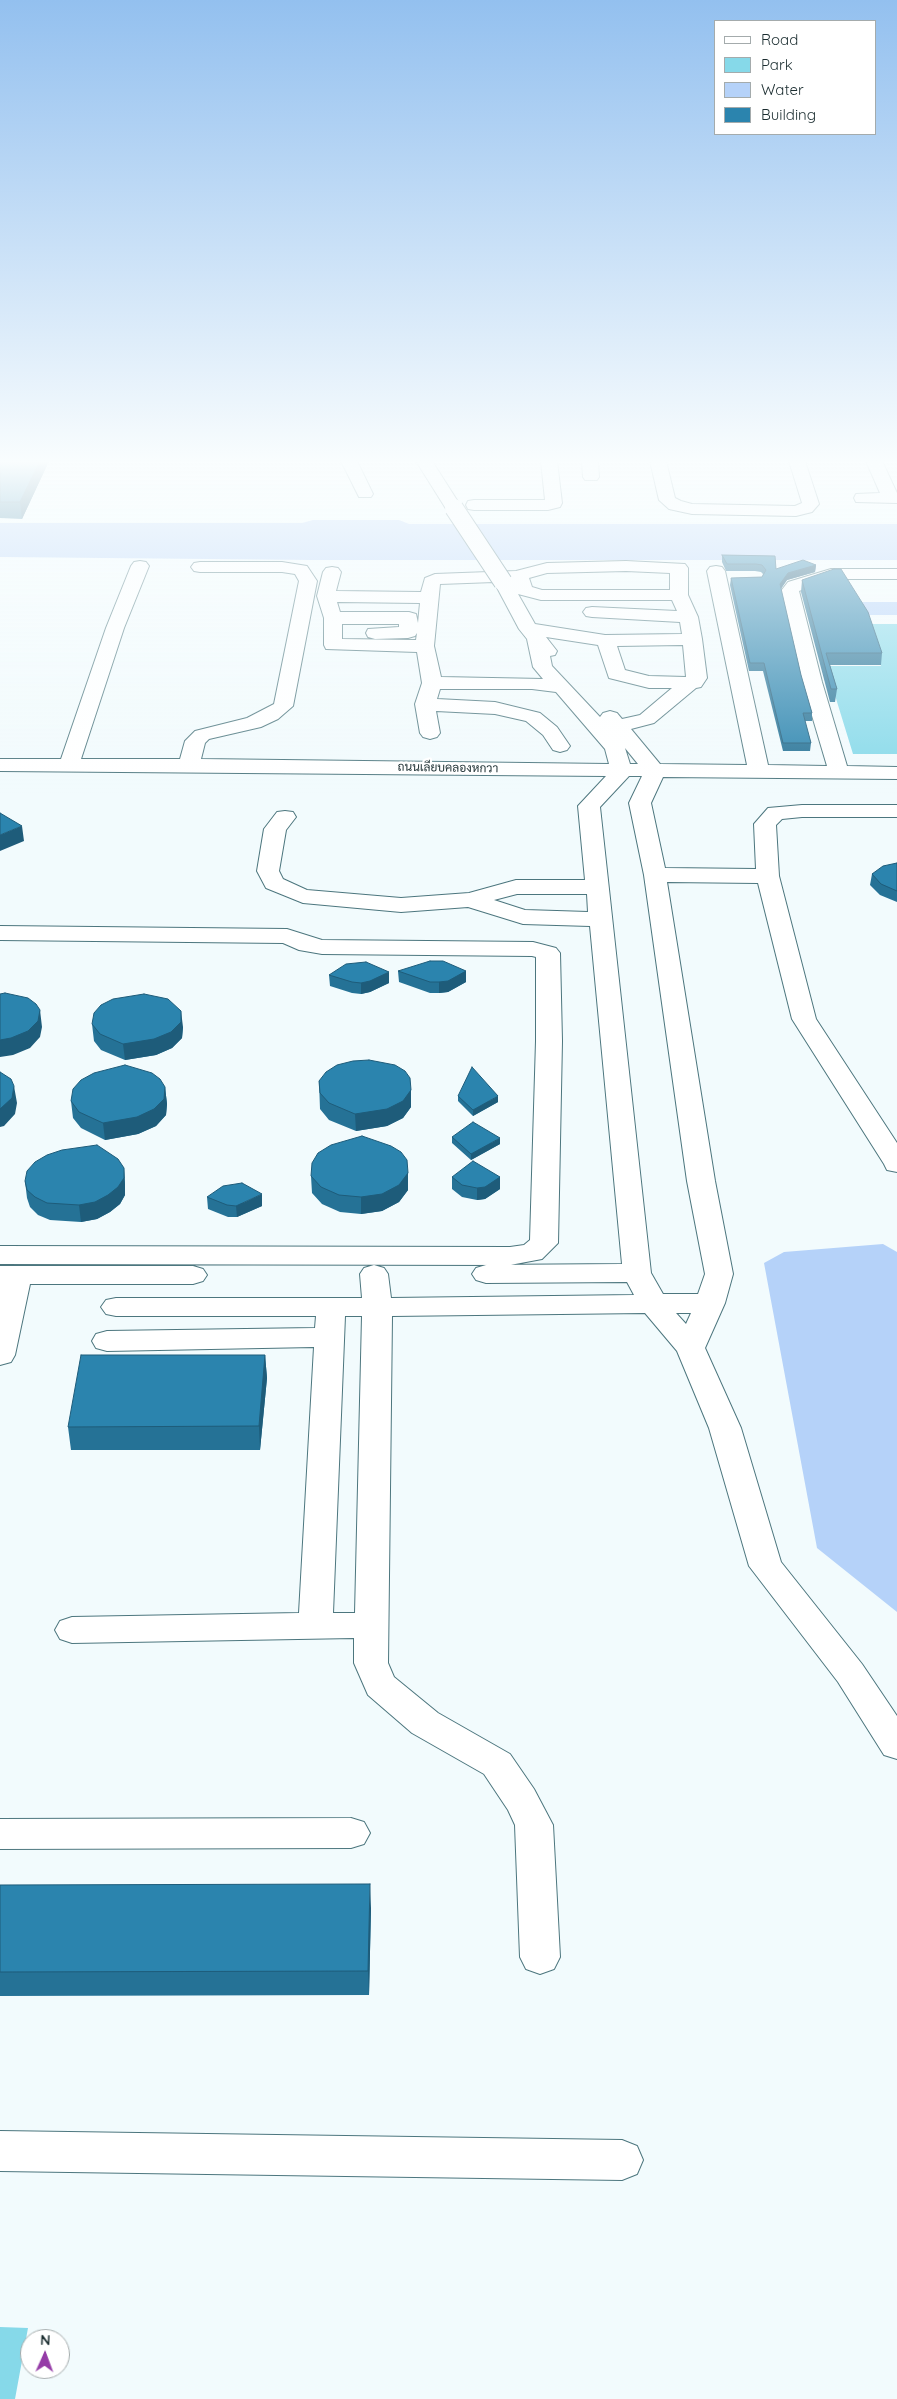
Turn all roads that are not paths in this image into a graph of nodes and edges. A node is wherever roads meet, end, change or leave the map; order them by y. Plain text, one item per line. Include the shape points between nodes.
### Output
1 (332, 572) dead end
2 (137, 573) edge
3 (303, 573) edge
4 (506, 573) edge
5 (525, 573) edge
6 (678, 573) edge
7 (897, 574) edge
8 (723, 576) dead end
9 (511, 579) junction
10 (679, 595) junction
11 (326, 596) junction
12 (431, 598) junction
13 (573, 604) junction
14 (545, 610) dead end
15 (689, 617) junction
16 (532, 634) junction
17 (694, 639) junction
18 (604, 641) junction
19 (425, 646) junction
20 (431, 675) junction
21 (558, 678) junction
22 (527, 680) junction
23 (694, 683) junction
24 (425, 704) junction
25 (608, 726) junction
26 (430, 733) dead end
27 (560, 746) dead end
28 (189, 764) junction
29 (69, 765) junction
30 (0, 766) edge
31 (622, 771) junction
32 (654, 771) junction
33 (759, 772) junction
34 (839, 773) junction
35 (897, 773) edge
36 (897, 811) edge
37 (285, 817) dead end
38 (655, 875) junction
39 (768, 876) junction
40 (598, 887) junction
41 (470, 900) junction
42 (601, 919) junction
43 (0, 933) edge
44 (897, 1164) edge
45 (6, 1269) edge
46 (637, 1273) junction
47 (374, 1274) junction
48 (710, 1303) junction
49 (654, 1305) junction
50 (116, 1307) dead end
51 (377, 1307) junction
52 (331, 1322) junction
53 (108, 1341) dead end
54 (690, 1348) junction
55 (0, 1355) edge
56 (372, 1625) junction
57 (315, 1626) junction
58 (72, 1630) dead end
59 (897, 1745) edge
60 (351, 1833) dead end
61 (0, 1834) edge
62 (540, 1957) dead end
63 (0, 2151) edge
64 (622, 2160) dead end

1 - 11 street
2 - 29 street via 114,628
3 - 28 street via 308,581 283,706 254,723 202,735 195,741
4 - 9 street, bridge
5 - 9 street
6 - 10 street
7 - 34 street via 831,574 794,586 790,591
8 - 33 street
9 - 12 street via 435,579 431,582
9 - 13 street via 530,593
9 - 16 street
10 - 13 street
10 - 15 street
11 - 12 street
11 - 19 street via 333,645
12 - 19 street
13 - 14 street
13 - 15 street
15 - 17 street
16 - 18 street
16 - 21 street
16 - 21 street
17 - 18 street
17 - 23 street via 697,678
18 - 23 street via 616,674 649,682
19 - 20 street
20 - 22 street
20 - 24 street
21 - 22 street
21 - 22 street via 535,673
21 - 25 street
23 - 25 street via 647,719
24 - 26 street
24 - 27 street via 495,708 532,717 550,731
25 - 31 street
25 - 32 street
28 - 29 street, ถนนเลียบคลองหกวา
28 - 31 street, ถนนเลียบคลองหกวา
29 - 30 street, ถนนเลียบคลองหกวา
31 - 32 street, ถนนเลียบคลองหกวา
31 - 40 street via 589,806
32 - 33 street, ถนนเลียบคลองหกวา
32 - 38 street via 640,803
33 - 34 street, ถนนเลียบคลองหกวา
34 - 35 street, ถนนเลียบคลองหกวา
36 - 39 street via 776,813 765,824
37 - 41 street via 275,829 268,871 274,883 303,896 400,905
38 - 39 street
38 - 48 street via 701,1181 719,1274
39 - 44 street via 804,1019
40 - 41 street via 516,887
40 - 42 street
41 - 42 street via 523,917
42 - 46 street
43 - 45 street via 287,936 307,945 322,946 533,949 548,953 544,1243 532,1253
45 - 47 street
45 - 55 street
46 - 47 street
46 - 49 street
47 - 51 street
48 - 49 street
48 - 54 street
49 - 51 street
49 - 54 street
50 - 52 street
51 - 52 street
51 - 56 street
52 - 53 street
52 - 57 street
54 - 59 street via 725,1428 766,1566 850,1673
56 - 57 street
56 - 62 street via 371,1663 380,1686 424,1722 497,1764 526,1808 534,1825
57 - 58 street
60 - 61 street
63 - 64 street

